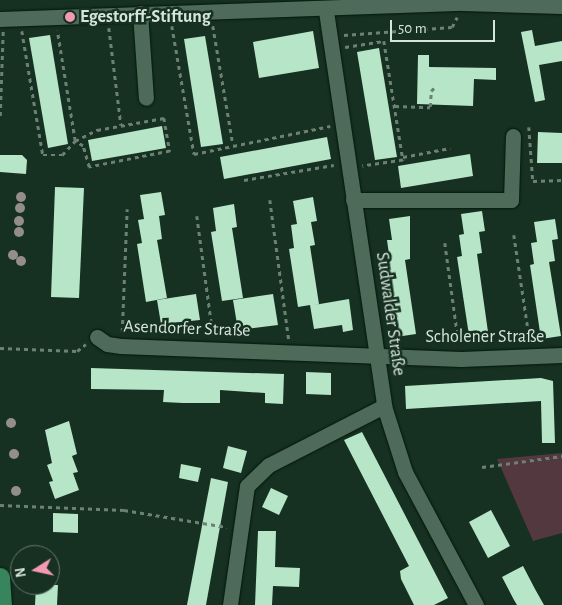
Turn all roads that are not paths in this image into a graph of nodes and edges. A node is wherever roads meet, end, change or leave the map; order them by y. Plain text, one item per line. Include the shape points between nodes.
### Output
1 (562, 6) edge
2 (161, 9) edge
3 (326, 11) junction
4 (140, 14) junction
5 (2, 19) edge
6 (146, 98) dead end
7 (513, 136) dead end
8 (354, 200) junction
9 (97, 337) road end
10 (379, 354) junction
11 (562, 355) edge
12 (384, 406) junction
13 (0, 577) edge
14 (2, 605) edge
15 (230, 605) edge
16 (476, 605) edge

1 - 3 street via 463,3
2 - 3 street
2 - 4 street
3 - 8 street, Sudwalder Straße
4 - 5 street
4 - 6 street
7 - 8 street via 511,200
8 - 10 street, Sudwalder Straße
9 - 10 street, Asendorfer Straße via 107,344 121,346
10 - 11 street, Scholener Straße via 461,359
10 - 12 street, Sudwalder Straße
12 - 15 street via 269,465 247,486 238,529
12 - 16 street, Sudwalder Straße via 405,472
13 - 14 main road

